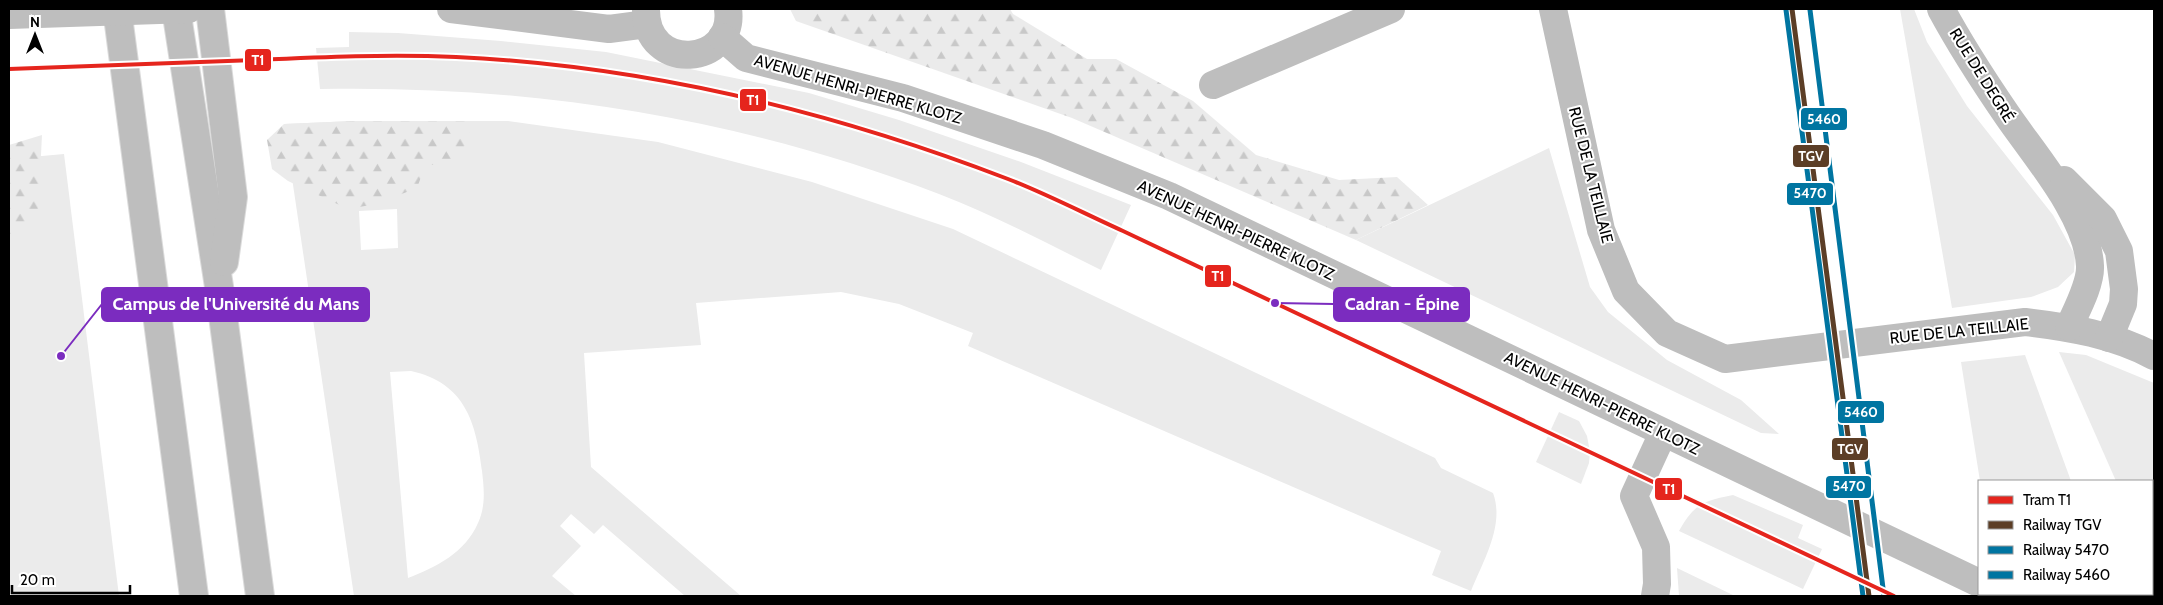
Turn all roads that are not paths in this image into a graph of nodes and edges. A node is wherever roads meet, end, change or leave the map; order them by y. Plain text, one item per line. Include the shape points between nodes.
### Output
1 (117, 9) edge
2 (176, 9) edge
3 (189, 9) edge
4 (210, 9) edge
5 (451, 9) edge
6 (728, 9) edge
7 (1391, 9) edge
8 (1553, 9) edge
9 (1941, 9) edge
10 (9, 15) edge
11 (646, 16) edge
12 (722, 37) junction
13 (1213, 85) dead end
14 (2024, 141) junction
15 (220, 293) junction
16 (2069, 327) junction
17 (2109, 338) junction
18 (2154, 356) edge
19 (1663, 432) junction
20 (1978, 583) edge
21 (194, 596) edge
22 (260, 596) edge
23 (1656, 596) edge

1 - 21 main road
2 - 15 main road
3 - 10 main road, bridge
4 - 15 main road via 233,197
5 - 11 main road via 609,29
6 - 12 main road via 728,25
7 - 13 main road
8 - 16 main road, RUE DE LA TEILLAIE via 1601,230 1626,291 1667,333 1725,359 2025,322
9 - 14 main road, RUE DE DEGRÉ via 1968,59
11 - 12 main road via 652,36 673,53 686,56 700,54 712,48
12 - 19 main road, AVENUE HENRI-PIERRE KLOTZ via 746,58 904,98 1043,145 1169,196
14 - 16 main road, RUE DE DEGRÉ via 2058,188 2087,242 2090,268
14 - 17 main road, RUE DE DEGRÉ via 2103,219 2119,251 2123,304
15 - 22 main road
16 - 17 main road
17 - 18 main road
19 - 20 main road, AVENUE HENRI-PIERRE KLOTZ
19 - 23 main road via 1634,496 1656,547

